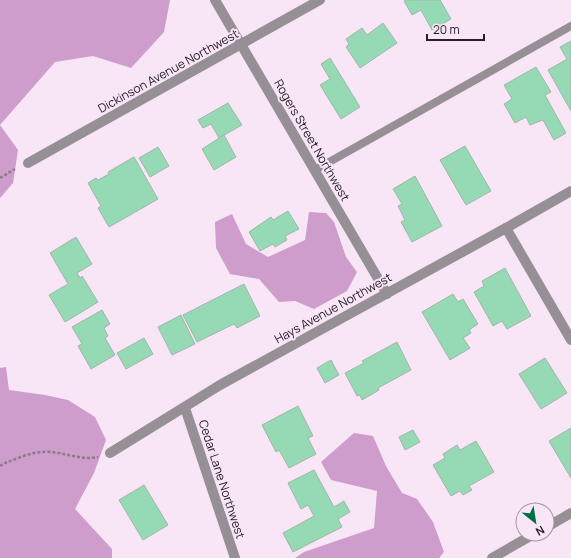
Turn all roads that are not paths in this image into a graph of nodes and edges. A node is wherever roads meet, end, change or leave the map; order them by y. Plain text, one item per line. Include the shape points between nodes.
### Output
1 (215, 0) edge
2 (320, 0) edge
3 (571, 26) edge
4 (242, 45) junction
5 (28, 162) dead end
6 (315, 170) junction
7 (571, 190) edge
8 (506, 228) junction
9 (388, 294) junction
10 (571, 340) edge
11 (184, 408) junction
12 (110, 453) road end
13 (571, 513) edge
14 (555, 522) edge
15 (520, 542) edge
16 (234, 558) edge
17 (492, 558) edge

1 - 4 street, Rogers Street Northwest
2 - 4 street, Dickinson Avenue Northwest
3 - 6 lane
4 - 5 street, Dickinson Avenue Northwest
4 - 6 street, Rogers Street Northwest
6 - 9 street, Rogers Street Northwest
7 - 8 street, Hays Avenue Northwest
8 - 9 street, Hays Avenue Northwest
8 - 10 street
9 - 11 street, Hays Avenue Northwest via 220,385
11 - 12 street, Hays Avenue Northwest
11 - 16 street, Cedar Lane Northwest
13 - 14 street
15 - 17 street

